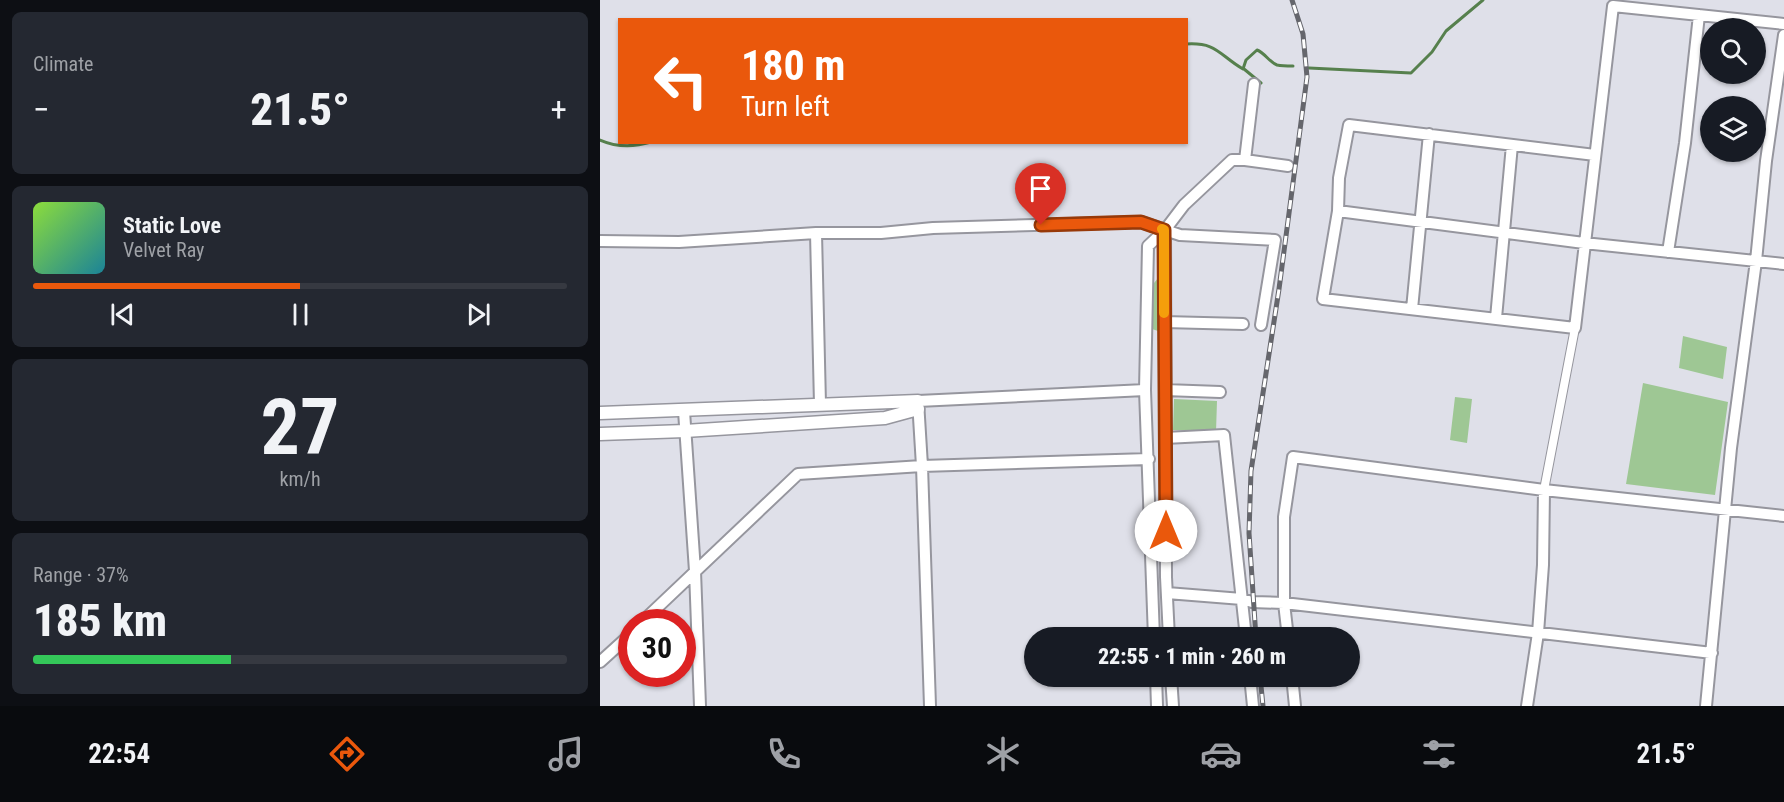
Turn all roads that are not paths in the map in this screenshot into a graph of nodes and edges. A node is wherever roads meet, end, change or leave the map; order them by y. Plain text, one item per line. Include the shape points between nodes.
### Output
1 (1700, 15) junction
2 (1784, 24) edge
3 (1784, 35) edge
4 (1254, 84) dead end
5 (1429, 134) junction
6 (1512, 145) junction
7 (1594, 155) junction
8 (1245, 160) junction
9 (1288, 166) dead end
10 (1338, 211) junction
11 (1420, 220) junction
12 (1164, 230) junction
13 (1503, 231) junction
14 (816, 233) junction
15 (600, 241) edge
16 (1584, 243) junction
17 (1668, 252) junction
18 (1756, 261) junction
19 (1784, 264) edge
20 (1412, 309) junction
21 (1496, 318) junction
22 (1164, 322) junction
23 (1243, 324) dead end
24 (1261, 325) dead end
25 (1575, 328) junction
26 (1145, 390) junction
27 (1165, 390) junction
28 (1220, 392) dead end
29 (820, 404) junction
30 (918, 405) junction
31 (684, 411) junction
32 (600, 413) edge
33 (685, 431) junction
34 (600, 434) edge
35 (1165, 438) junction
36 (1149, 459) junction
37 (922, 466) junction
38 (1544, 490) junction
39 (1724, 510) junction
40 (1784, 516) edge
41 (695, 571) junction
42 (1167, 593) junction
43 (1242, 599) junction
44 (1284, 603) junction
45 (656, 609) edge
46 (1154, 627) edge
47 (1169, 627) edge
48 (1245, 627) edge
49 (1287, 627) edge
50 (1538, 633) junction
51 (618, 646) edge
52 (1712, 653) junction
53 (600, 662) edge
54 (1156, 687) edge
55 (1172, 687) edge
56 (1251, 687) edge
57 (1293, 687) edge
58 (700, 706) edge
59 (930, 706) edge
60 (1157, 706) edge
61 (1173, 706) edge
62 (1253, 706) edge
63 (1295, 706) edge
64 (1527, 706) edge
65 (1706, 706) edge

1 - 2 street
1 - 7 street via 1613,6
1 - 17 street
3 - 18 street
4 - 8 street
5 - 6 street
5 - 10 street via 1349,125 1339,178
5 - 11 street
6 - 7 street
6 - 13 street
7 - 16 street
8 - 9 street
8 - 12 street via 1232,160 1184,205
10 - 11 street
10 - 20 street via 1323,299
11 - 13 street
11 - 20 street
12 - 14 street via 1141,222 1119,222
12 - 22 street
12 - 24 street via 1180,235 1275,240
12 - 26 street via 1148,246
13 - 16 street
13 - 21 street
14 - 15 street via 679,242
14 - 29 street
16 - 17 street
16 - 25 street
17 - 18 street
18 - 19 street
18 - 39 street
20 - 21 street
21 - 25 street
22 - 23 street
22 - 27 street
25 - 38 street
26 - 30 street
26 - 36 street
27 - 28 street
27 - 35 street
29 - 30 street
29 - 31 street
30 - 33 street via 885,418
30 - 37 street
31 - 32 street
31 - 33 street
33 - 34 street
33 - 41 street
35 - 42 street
35 - 43 street via 1224,435
36 - 37 street
36 - 46 street
37 - 41 street via 798,474
37 - 59 street
38 - 39 street
38 - 44 street via 1293,457 1284,517
38 - 50 street
39 - 40 street
39 - 52 street
41 - 45 street
41 - 58 street
42 - 43 street
42 - 47 street
43 - 44 street
43 - 48 street
44 - 49 street
44 - 50 street
50 - 52 street
50 - 64 street
51 - 53 street
52 - 65 street
54 - 60 street
55 - 61 street
56 - 62 street
57 - 63 street

